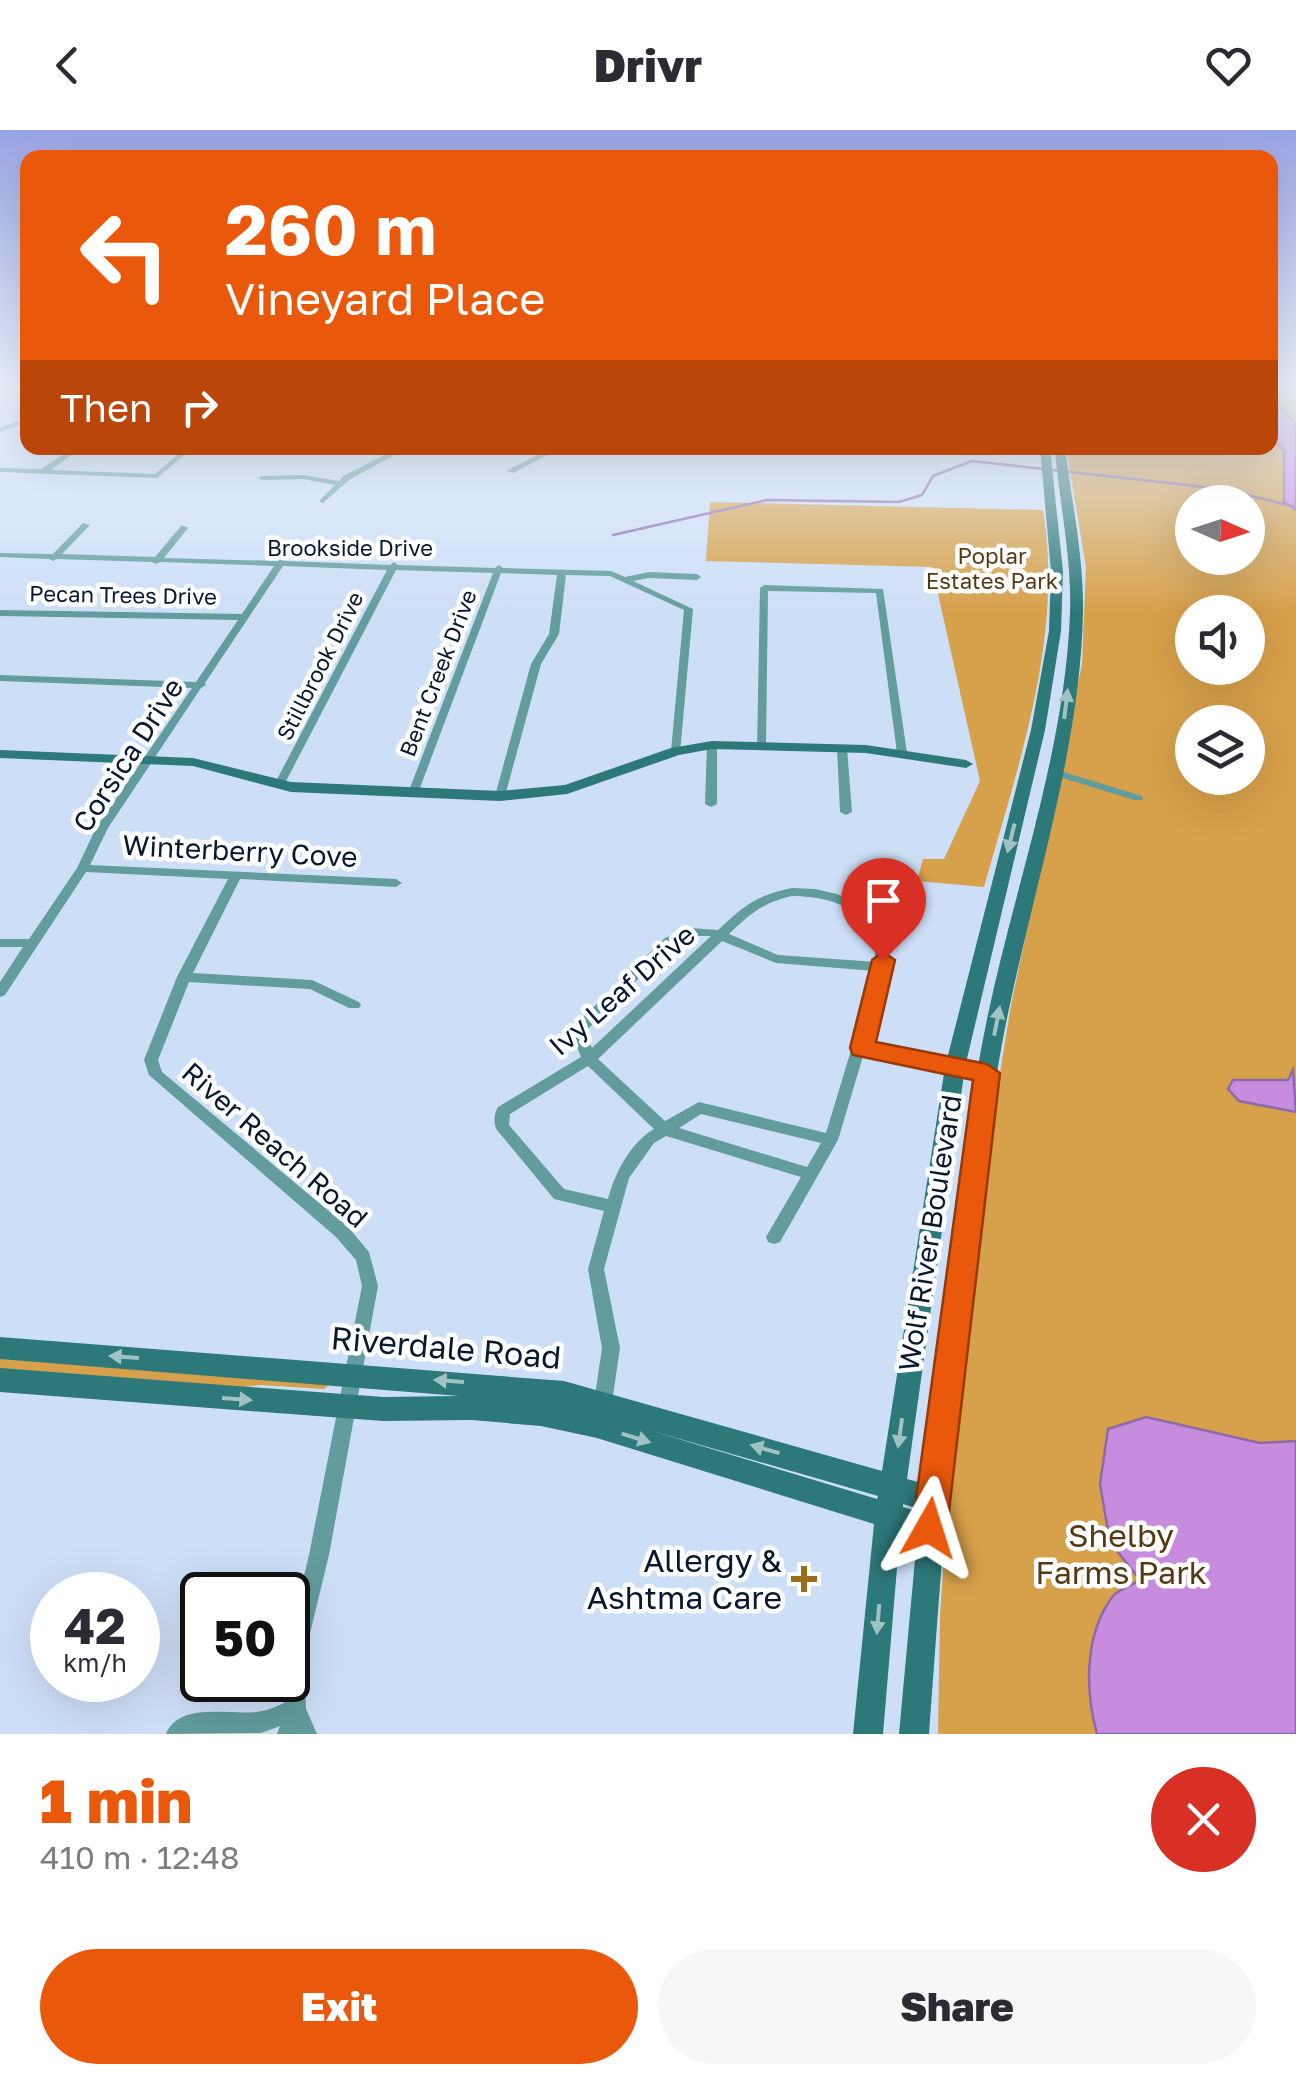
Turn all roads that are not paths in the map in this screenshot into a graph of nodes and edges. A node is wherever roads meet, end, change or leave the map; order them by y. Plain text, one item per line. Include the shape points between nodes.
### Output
1 (56, 463) edge
2 (172, 463) edge
3 (376, 463) edge
4 (527, 463) edge
5 (1046, 463) edge
6 (1062, 463) edge
7 (0, 470) edge
8 (44, 471) junction
9 (510, 471) dead end
10 (262, 478) dead end
11 (339, 483) junction
12 (1055, 495) junction
13 (323, 500) dead end
14 (86, 525) dead end
15 (184, 528) dead end
16 (294, 544) dead end
17 (0, 556) edge
18 (53, 559) junction
19 (156, 562) junction
20 (394, 564) junction
21 (279, 566) junction
22 (499, 568) junction
23 (562, 571) junction
24 (696, 577) dead end
25 (625, 580) junction
26 (0, 613) edge
27 (245, 617) junction
28 (0, 678) edge
29 (200, 684) junction
30 (712, 745) junction
31 (762, 746) junction
32 (842, 748) junction
33 (676, 751) junction
34 (902, 753) junction
35 (0, 754) edge
36 (149, 760) junction
37 (966, 764) dead end
38 (1054, 772) junction
39 (279, 784) junction
40 (413, 793) junction
41 (500, 796) junction
42 (1138, 798) dead end
43 (711, 804) dead end
44 (846, 812) dead end
45 (83, 868) junction
46 (236, 877) junction
47 (396, 883) dead end
48 (722, 936) junction
49 (0, 943) edge
50 (32, 943) junction
51 (882, 967) junction
52 (184, 977) junction
53 (0, 992) edge
54 (354, 1006) dead end
55 (862, 1048) junction
56 (589, 1059) junction
57 (956, 1068) junction
58 (987, 1073) junction
59 (664, 1129) junction
60 (831, 1140) junction
61 (810, 1174) junction
62 (613, 1207) junction
63 (774, 1236) dead end
64 (0, 1348) edge
65 (351, 1373) junction
66 (0, 1380) edge
67 (344, 1407) junction
68 (600, 1415) junction
69 (890, 1502) junction
70 (931, 1514) junction
71 (295, 1710) junction
72 (177, 1734) edge
73 (288, 1734) edge
74 (306, 1734) edge
75 (868, 1734) edge
76 (914, 1734) edge

1 - 8 street
2 - 8 street via 157,476
3 - 11 street
4 - 9 street
5 - 12 main road
6 - 12 main road via 1064,482
7 - 8 street
10 - 11 street
11 - 13 street
38 -> 12 main road, Wolf River Boulevard via 1076,634 1076,573
12 -> 57 main road, Wolf River Boulevard via 1052,647 1038,730
14 - 18 street
15 - 19 street
16 - 21 street, Corsica Drive
17 - 18 street, Brookside Drive
18 - 19 street, Brookside Drive
19 - 21 street, Brookside Drive
20 - 21 street, Brookside Drive
20 - 22 street, Brookside Drive
20 - 39 street, Stillbrook Drive
21 - 27 street, Corsica Drive
22 - 23 street, Brookside Drive
22 - 40 street, Bent Creek Drive
23 - 25 street, Brookside Drive via 606,572
23 - 41 street via 554,634 536,664
24 - 25 street, Brookside Drive
25 - 33 street via 689,609
26 - 27 street, Pecan Trees Drive
27 - 29 street, Corsica Drive
28 - 29 street
29 - 36 street, Corsica Drive
30 - 31 main road
30 - 33 main road
30 - 43 street
31 - 32 main road
31 - 34 street via 764,588 880,591
32 - 34 main road
32 - 44 street
33 - 41 main road via 567,789
34 - 37 main road
35 - 36 main road
36 - 39 main road via 220,765
36 - 45 street, Corsica Drive
38 - 42 street
58 -> 38 main road, Wolf River Boulevard
39 - 40 main road
40 - 41 main road
45 - 46 street, Winterberry Cove
45 - 50 street, Corsica Drive
46 - 47 street, Winterberry Cove
46 - 52 street, River Reach Road
48 - 51 street via 776,959
48 - 51 street, Ivy Leaf Drive via 770,893 847,900 867,920
48 - 56 street, Ivy Leaf Drive
48 - 56 street via 699,931 670,941 581,1024 579,1040
49 - 50 street
50 - 53 street, Corsica Drive
51 - 55 street
52 - 54 street via 312,985
52 - 65 street, River Reach Road via 152,1060 156,1075 363,1257 369,1302
55 - 57 street
55 - 60 street
56 - 59 street
56 - 62 street, Ivy Leaf Drive via 504,1110 500,1121 559,1194
57 - 58 street
57 -> 69 main road, Wolf River Boulevard
58 - 70 main road, Wolf River Boulevard
59 - 60 street via 699,1108
59 - 61 street
59 - 62 street via 632,1160
60 - 61 street
61 - 63 street
62 - 68 street via 596,1269 611,1348
65 -> 64 main road, Riverdale Road
65 - 67 street, River Reach Road
68 -> 65 main road, Riverdale Road via 521,1386
66 -> 67 main road, Riverdale Road
67 - 68 main road, Riverdale Road
67 - 71 street, River Reach Road via 294,1658
68 - 69 main road, Riverdale Road
69 - 70 main road, Riverdale Road
69 -> 75 main road, Wolf River Boulevard
70 - 76 main road, Wolf River Boulevard
71 - 72 street via 261,1722 193,1724
71 - 73 street
71 - 74 street

